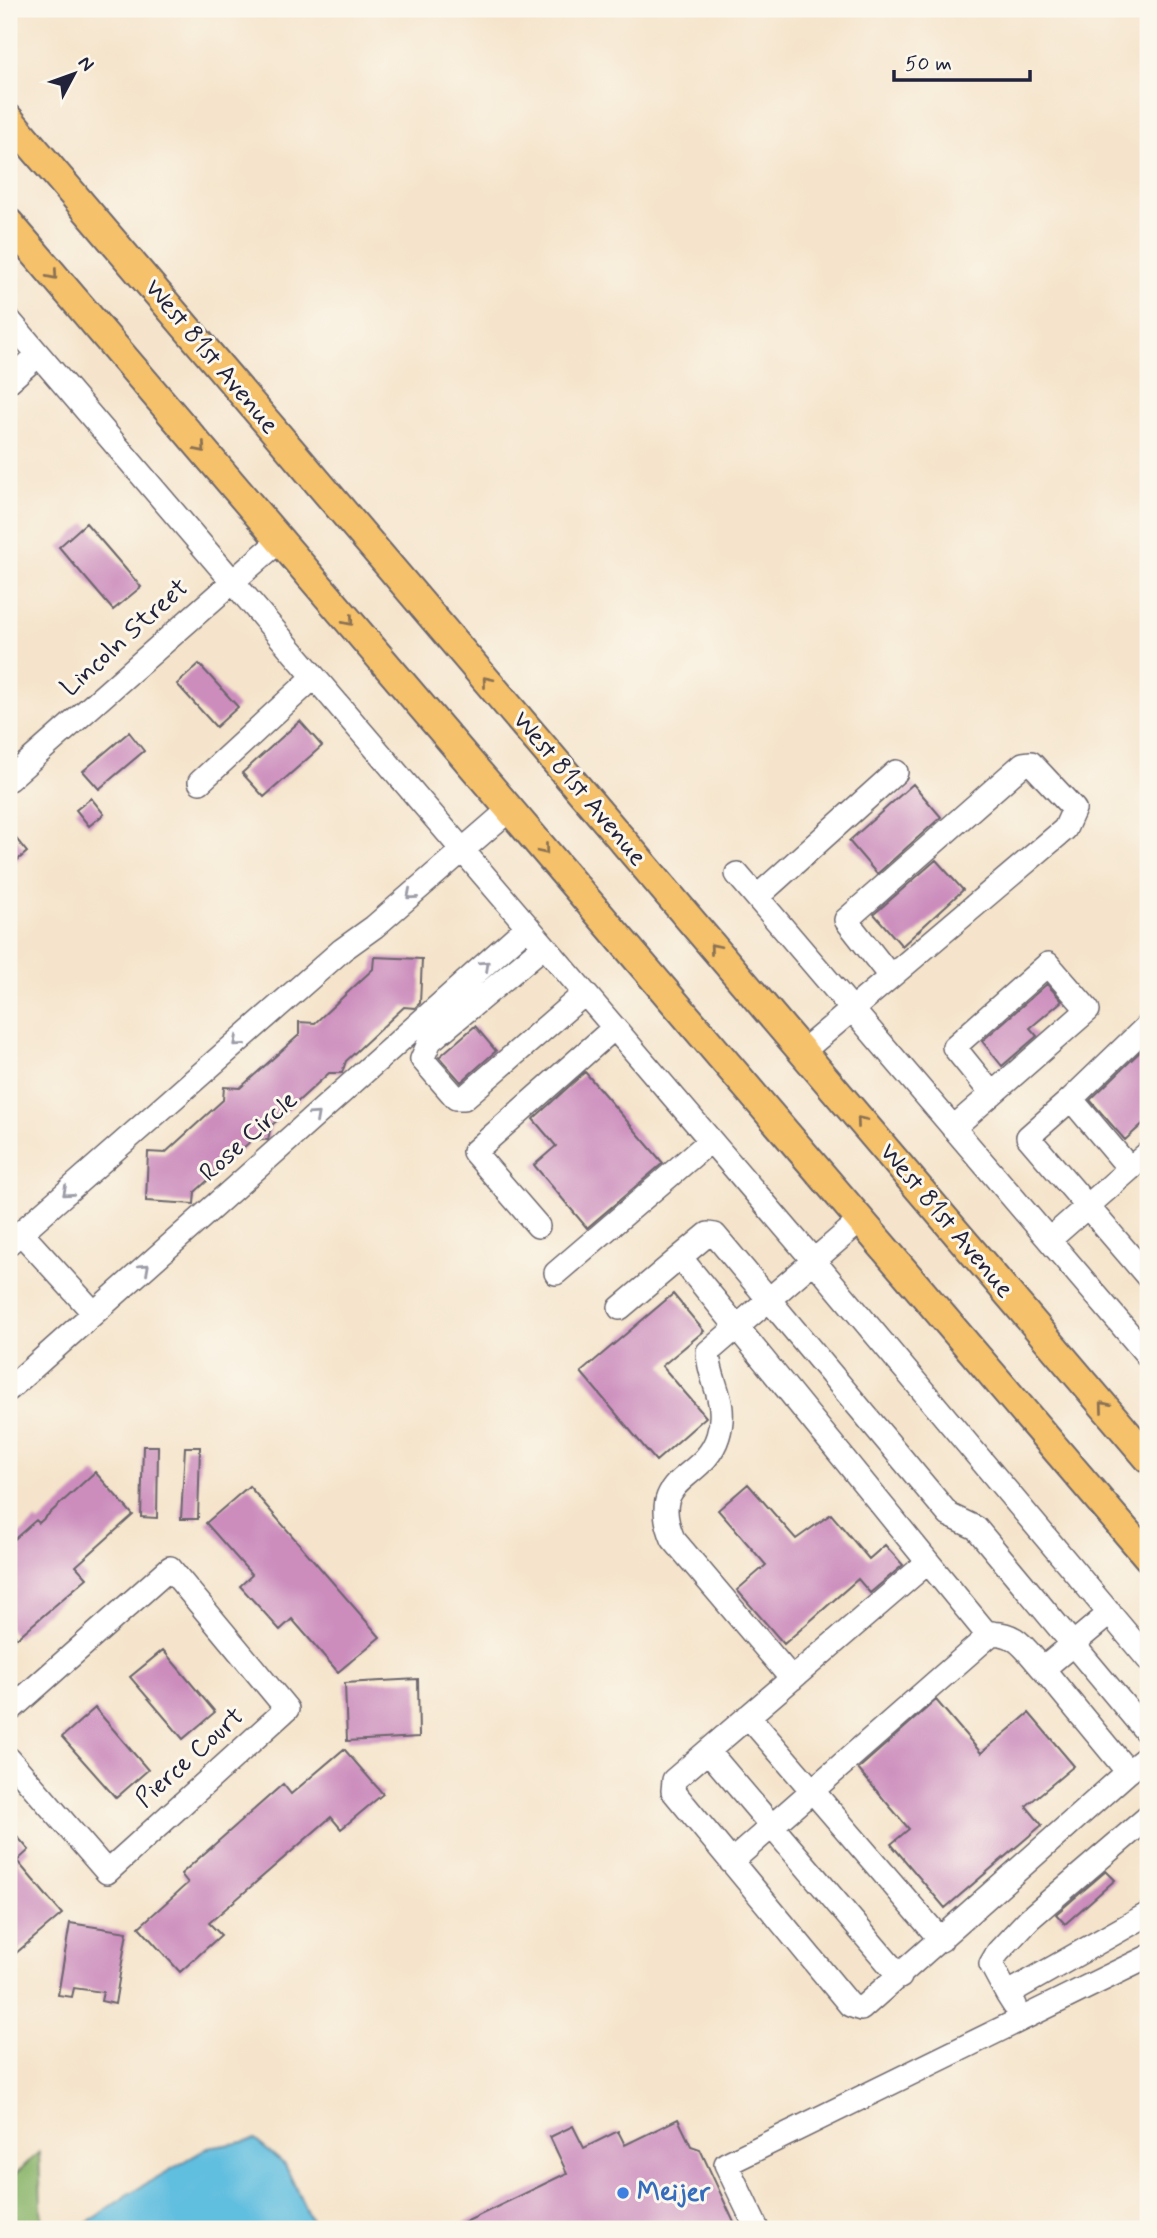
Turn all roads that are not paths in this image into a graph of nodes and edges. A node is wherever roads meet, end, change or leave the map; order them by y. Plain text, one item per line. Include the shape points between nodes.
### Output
1 (9, 119) edge
2 (9, 223) edge
3 (9, 320) edge
4 (38, 355) junction
5 (9, 381) edge
6 (280, 540) junction
7 (232, 582) junction
8 (314, 677) junction
9 (896, 772) dead end
10 (9, 779) edge
11 (200, 782) dead end
12 (510, 810) junction
13 (463, 850) junction
14 (737, 873) dead end
15 (757, 897) junction
16 (527, 927) junction
17 (544, 946) junction
18 (890, 976) junction
19 (584, 994) junction
20 (851, 1008) junction
21 (1148, 1025) edge
22 (614, 1028) junction
23 (802, 1052) junction
24 (992, 1094) junction
25 (1071, 1099) junction
26 (953, 1128) junction
27 (710, 1141) junction
28 (1148, 1153) edge
29 (1130, 1169) junction
30 (1088, 1206) junction
31 (861, 1220) junction
32 (538, 1226) dead end
33 (15, 1238) edge
34 (1049, 1240) junction
35 (684, 1254) junction
36 (814, 1261) junction
37 (556, 1273) dead end
38 (1148, 1277) edge
39 (770, 1298) junction
40 (620, 1308) dead end
41 (94, 1313) junction
42 (738, 1326) junction
43 (1145, 1348) edge
44 (9, 1389) edge
45 (1148, 1458) edge
46 (1148, 1557) edge
47 (928, 1562) junction
48 (1110, 1614) junction
49 (992, 1633) junction
50 (1073, 1644) junction
51 (1148, 1659) edge
52 (1042, 1670) junction
53 (792, 1679) junction
54 (9, 1711) edge
55 (748, 1716) junction
56 (1148, 1734) edge
57 (708, 1751) junction
58 (1148, 1756) edge
59 (9, 1759) edge
60 (1129, 1772) junction
61 (812, 1791) junction
62 (1148, 1817) edge
63 (772, 1826) junction
64 (731, 1862) junction
65 (1148, 1914) edge
66 (941, 1940) junction
67 (1148, 1957) edge
68 (900, 1977) junction
69 (1007, 1994) junction
70 (1022, 2020) junction
71 (757, 2229) edge

23 -> 1 main road, West 81st Avenue
2 -> 6 main road
3 - 4 street
4 - 5 street
4 - 7 street
6 - 7 street, Lincoln Street
6 -> 12 main road
7 - 8 street
7 - 10 street, Lincoln Street
8 - 11 street
8 - 13 street
9 - 15 street
12 - 13 street
12 -> 31 main road
13 - 16 street
13 -> 33 street via 342,950
14 - 15 street
15 - 20 street
16 - 17 street
41 -> 16 street, Rose Circle
17 - 19 street
17 - 19 street via 430,1041 422,1059 456,1098 464,1098
18 - 18 street via 846,920 1023,764 1031,763 1074,808 1071,820
18 - 20 street
19 - 22 street
20 - 23 street
20 - 26 street
21 - 25 street
22 - 27 street
22 - 32 street via 474,1152
45 -> 23 main road, West 81st Avenue
24 - 24 street via 1088,1010 1048,964 954,1047
24 - 26 street
25 - 29 street
25 - 30 street via 1028,1137
26 - 34 street
27 - 36 street
27 - 37 street
28 - 29 street
29 - 30 street
30 - 34 street
30 - 38 street
31 - 36 street
31 - 46 main road
33 - 41 street
34 - 43 street
35 - 39 street via 708,1234 715,1235
35 - 40 street
35 - 42 street via 684,1262
36 - 39 street
36 - 48 street
39 - 42 street
39 - 50 street via 949,1515 976,1528
41 - 44 street, Rose Circle
42 - 47 street
42 - 53 street via 708,1352 708,1365 721,1398 718,1436 712,1451 670,1489 666,1523 673,1539
47 - 49 street via 987,1634
47 - 53 street
48 - 50 street
48 - 51 street
49 - 52 street via 1003,1632 1017,1640
49 - 61 street
50 - 52 street
50 - 56 street
52 - 60 street
53 - 55 street
54 - 59 street, Pierce Court via 170,1568 287,1709 107,1872
55 - 57 street
55 - 61 street
57 - 63 street
57 - 64 street via 674,1780 673,1791
58 - 60 street
60 - 66 street
61 - 63 street
61 - 66 street
62 - 69 street via 1030,1918 998,1952 991,1964
63 - 64 street
63 - 68 street
64 - 68 street via 850,2005 861,2009
65 - 69 street
66 - 68 street
67 - 70 street
69 - 70 street
70 - 71 street via 726,2164

